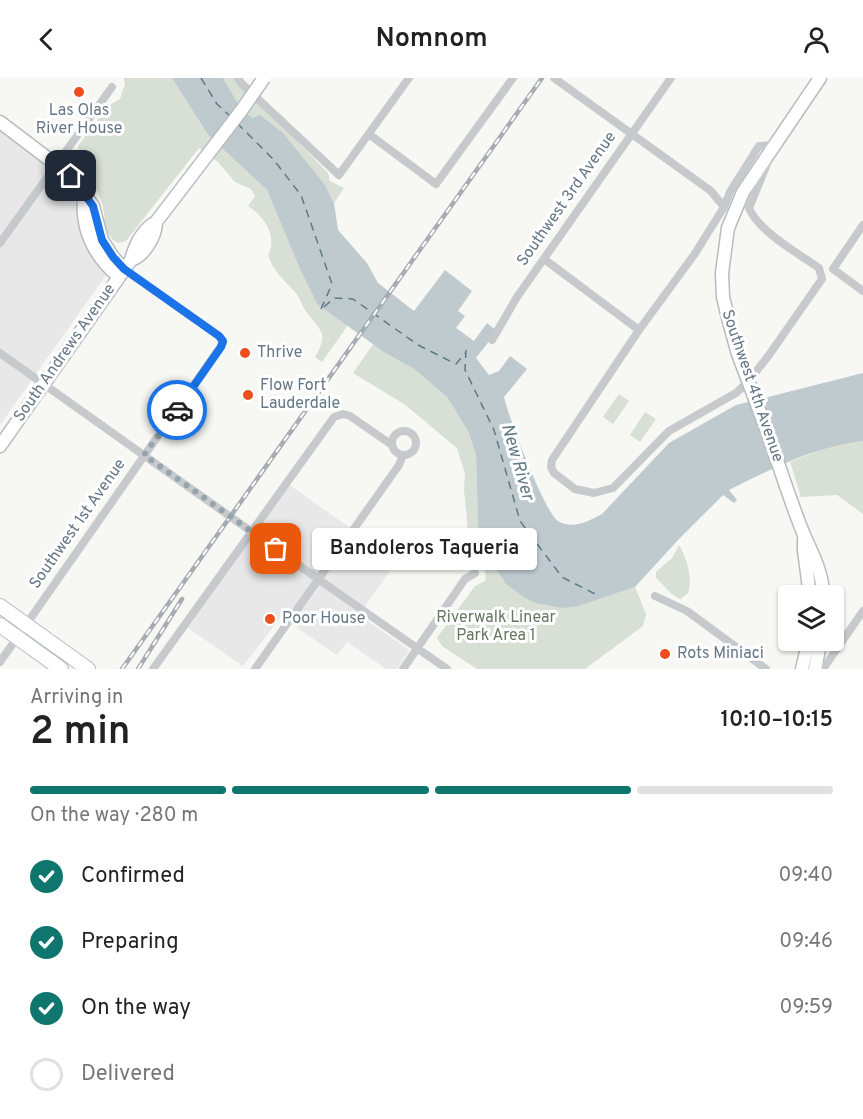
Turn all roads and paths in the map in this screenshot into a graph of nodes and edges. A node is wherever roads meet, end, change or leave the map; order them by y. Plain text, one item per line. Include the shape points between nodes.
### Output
1 (238, 78) edge
2 (264, 78) edge
3 (409, 78) edge
4 (513, 78) edge
5 (554, 78) edge
6 (671, 78) edge
7 (820, 78) edge
8 (568, 82) edge
9 (112, 87) dead end
10 (0, 122) edge
11 (632, 134) junction
12 (370, 135) junction
13 (774, 145) junction
14 (765, 157) junction
15 (57, 164) junction
16 (711, 191) junction
17 (730, 192) junction
18 (724, 207) junction
19 (863, 225) edge
20 (0, 243) edge
21 (544, 258) junction
22 (125, 268) junction
23 (863, 291) edge
24 (639, 330) junction
25 (492, 340) dead end
26 (0, 353) edge
27 (43, 384) junction
28 (392, 445) junction
29 (0, 447) edge
30 (144, 455) junction
31 (403, 455) junction
32 (802, 531) junction
33 (252, 532) junction
34 (476, 573) dead end
35 (318, 579) junction
36 (809, 585) edge
37 (822, 585) edge
38 (655, 596) dead end
39 (0, 606) edge
40 (863, 611) edge
41 (0, 624) edge
42 (27, 624) junction
43 (18, 636) junction
44 (417, 648) junction
45 (806, 651) edge
46 (819, 651) edge
47 (0, 662) edge
48 (61, 669) edge
49 (88, 669) edge
50 (153, 669) edge
51 (255, 669) edge
52 (403, 669) edge
53 (447, 669) edge
54 (766, 669) edge
55 (802, 669) edge
56 (815, 669) edge
57 (823, 669) edge

1 - 12 street via 339,176
2 - 22 main road, South Andrews Avenue, bridge via 156,222 156,231 139,258
3 - 12 street
4 - 12 street via 436,184
5 - 8 street
6 - 11 street, Southwest 3rd Avenue
7 - 13 main road, Southwest 4th Avenue
8 - 11 street
9 - 15 street
10 - 15 main road
11 - 16 street
11 - 21 street, Southwest 3rd Avenue
13 - 14 main road, Southwest 4th Avenue
13 - 17 street, Southwest 4th Avenue via 759,146
14 - 24 street, Southwest 4th Avenue via 767,164 749,208 752,215 760,226 819,268 822,279 777,344 736,393 669,431 613,488 594,493 575,489 554,473 552,460
14 - 32 main road, Southwest 4th Avenue, bridge via 734,209 724,248 723,297 738,354
15 - 20 street
15 - 22 main road via 93,206 102,240
16 - 17 street
16 - 18 street
17 - 18 street, Southwest 4th Avenue
18 - 24 street, Southwest 4th Avenue
19 - 23 street via 832,269
21 - 24 street
21 - 25 street, Southwest 3rd Avenue
22 - 27 main road, South Andrews Avenue
22 - 30 street, Southwest 1st Avenue via 223,341
26 - 27 street
27 - 29 main road, South Andrews Avenue
27 - 30 street
28 - 31 street via 395,452
28 - 31 street via 399,431 411,433 416,447 411,454
28 - 33 street via 358,420 343,414 334,417
30 - 33 street
30 - 42 street, Southwest 1st Avenue
31 - 35 street
32 - 36 main road
32 - 37 main road, Southwest 4th Avenue via 815,556
33 - 35 street
33 - 50 street
34 - 44 street via 465,579
35 - 44 street
35 - 51 street
38 - 54 street via 687,611
39 - 42 main road
40 - 57 street
41 - 43 main road
42 - 43 street, Southwest 1st Avenue
42 - 49 main road
43 - 47 street, Southwest 1st Avenue
43 - 48 main road
44 - 52 street
44 - 53 street
45 - 55 main road
46 - 56 main road

